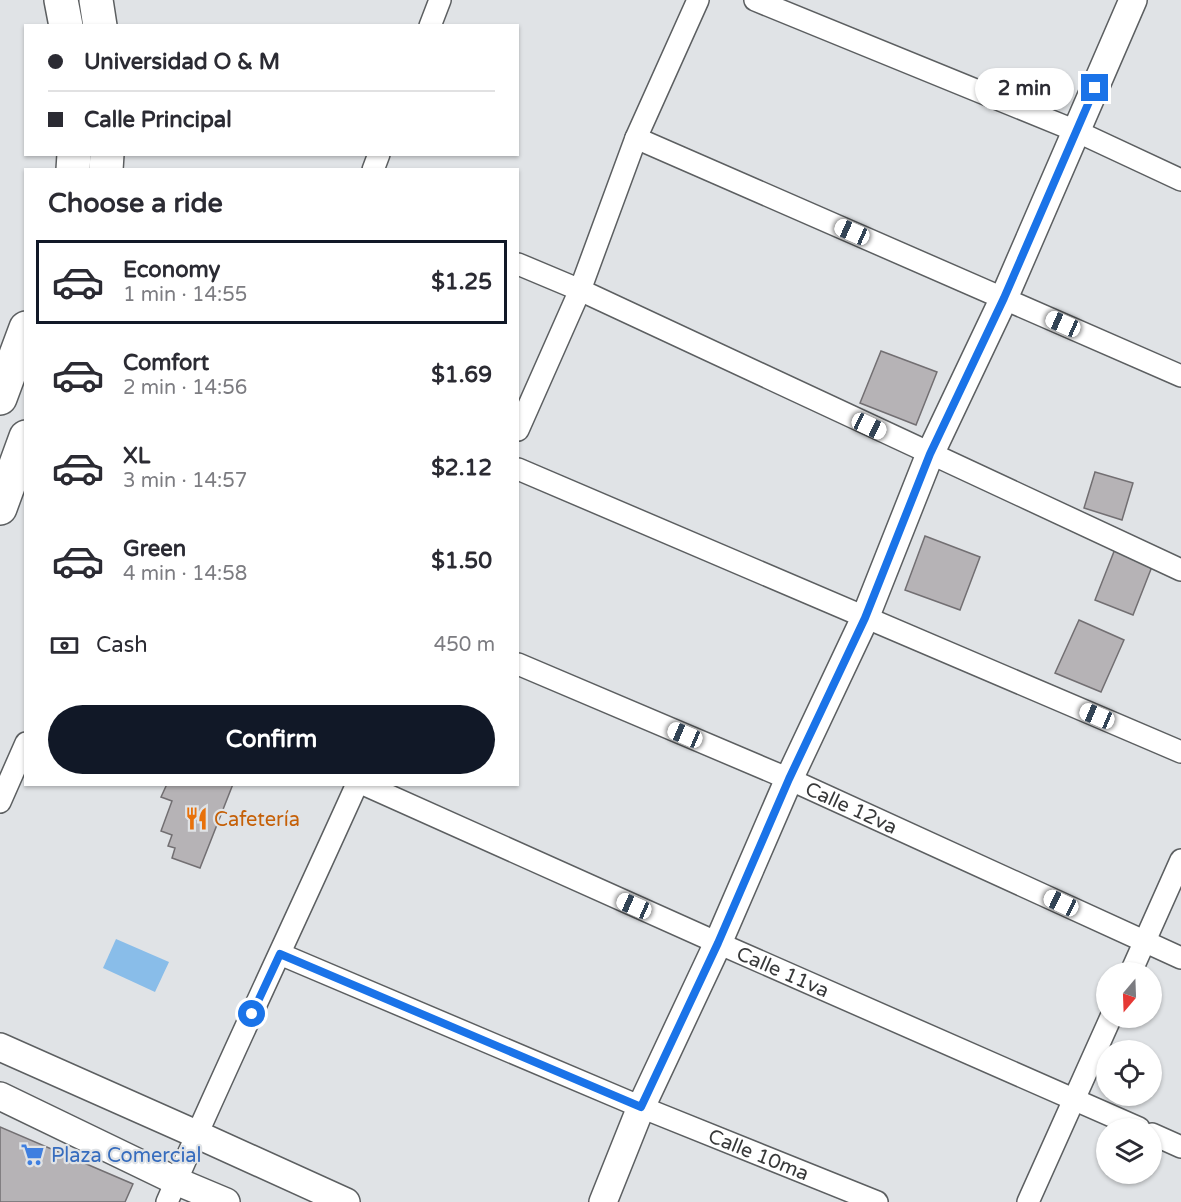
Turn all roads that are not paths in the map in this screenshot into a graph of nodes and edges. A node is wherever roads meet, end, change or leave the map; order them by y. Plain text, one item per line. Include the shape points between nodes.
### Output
1 (61, 0) edge
2 (96, 0) edge
3 (440, 0) edge
4 (698, 0) edge
5 (755, 0) edge
6 (1133, 0) edge
7 (66, 24) edge
8 (100, 24) edge
9 (431, 24) edge
10 (1076, 131) junction
11 (636, 138) junction
12 (1181, 180) edge
13 (519, 264) edge
14 (580, 291) junction
15 (1004, 298) junction
16 (24, 333) edge
17 (1181, 376) edge
18 (0, 398) edge
19 (519, 428) edge
20 (24, 442) edge
21 (930, 454) junction
22 (519, 469) edge
23 (0, 508) edge
24 (1181, 570) edge
25 (865, 618) junction
26 (519, 664) edge
27 (24, 747) edge
28 (1181, 752) edge
29 (789, 779) junction
30 (356, 786) edge
31 (367, 786) edge
32 (0, 802) edge
33 (1181, 860) edge
34 (1145, 942) junction
35 (718, 943) junction
36 (280, 954) junction
37 (1181, 958) edge
38 (1136, 962) edge
39 (1106, 1028) edge
40 (0, 1047) edge
41 (0, 1096) edge
42 (1074, 1099) junction
43 (641, 1107) junction
44 (1117, 1118) edge
45 (196, 1134) junction
46 (1162, 1138) edge
47 (1181, 1147) edge
48 (171, 1191) edge
49 (226, 1202) edge
50 (346, 1202) edge
51 (603, 1202) edge
52 (877, 1202) edge
53 (1028, 1202) edge

1 - 7 main road
2 - 8 main road
3 - 9 street
4 - 11 street
5 - 10 street
6 - 10 street
10 - 12 street
10 - 15 street
11 - 14 street
11 - 15 street
13 - 14 street
14 - 19 street
14 - 21 street
15 - 17 street
15 - 21 street
16 - 18 main road
20 - 23 main road
21 - 24 street
21 - 25 street
22 - 25 street
25 - 28 street
25 - 29 street
26 - 29 street, Calle 12va
27 - 32 street
29 - 34 street, Calle 12va
29 - 35 street
30 - 36 street
31 - 35 street, Calle 11va
33 - 34 street
34 - 37 street, Calle 12va
34 - 38 street
35 - 42 street, Calle 11va
35 - 43 street
36 - 43 street, Calle 10ma
36 - 45 street
39 - 42 street
40 - 45 street
41 - 48 street
42 - 44 street, Calle 11va
42 - 53 street
43 - 51 street
43 - 52 street, Calle 10ma
45 - 48 street
45 - 50 street
46 - 47 street
48 - 49 street

